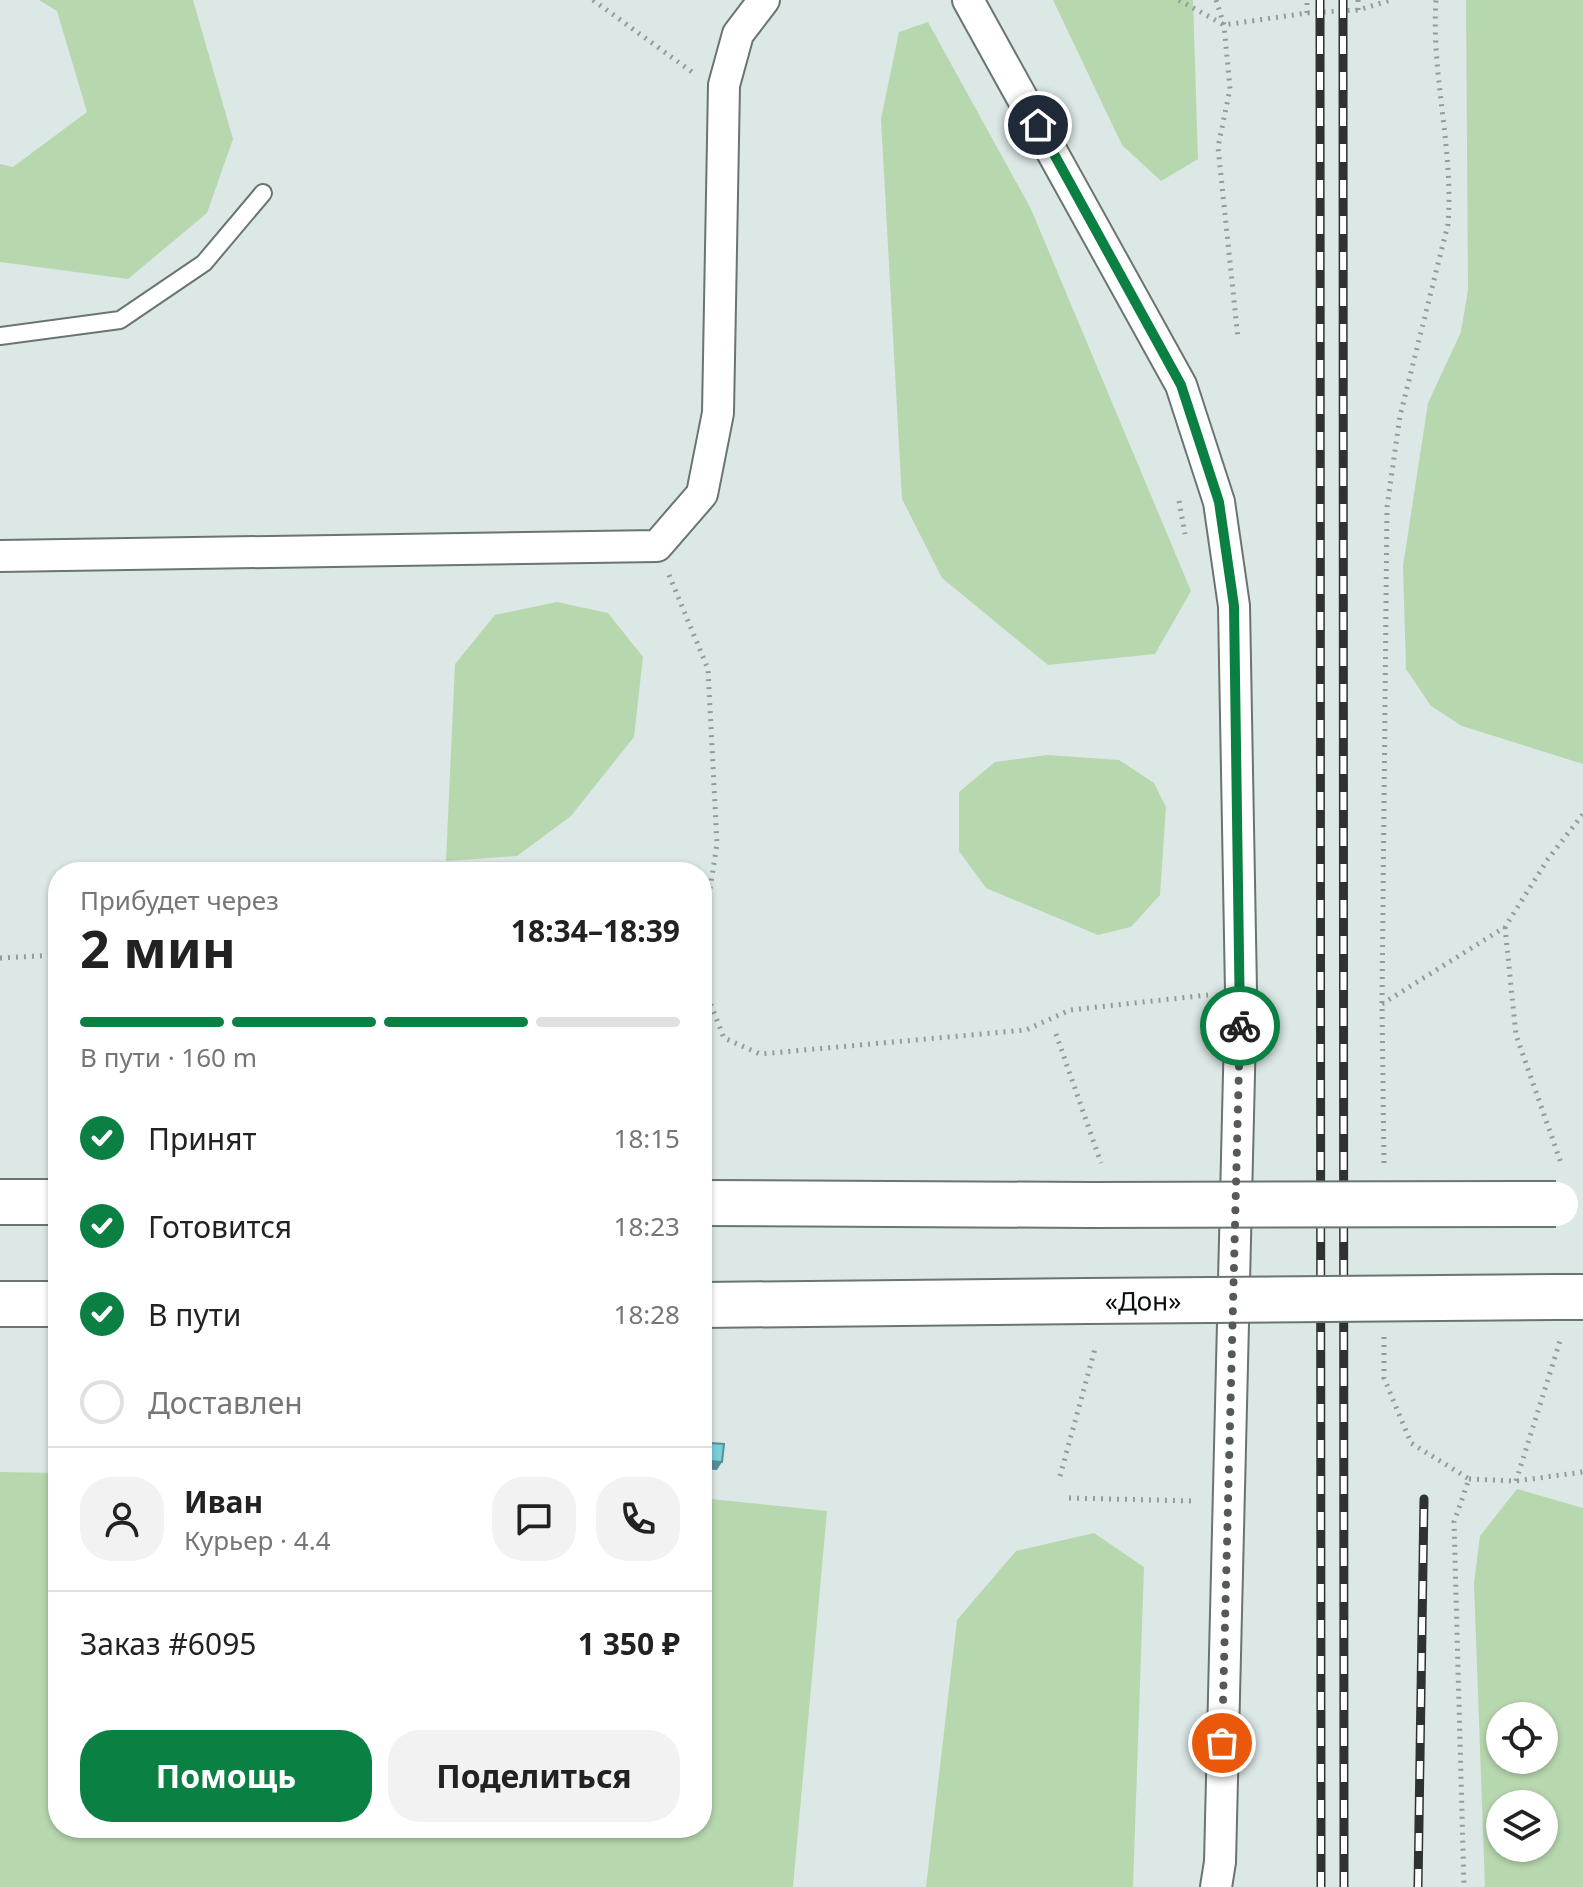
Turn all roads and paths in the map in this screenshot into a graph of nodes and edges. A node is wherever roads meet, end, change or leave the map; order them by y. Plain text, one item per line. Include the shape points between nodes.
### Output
1 (593, 0) edge
2 (764, 0) edge
3 (968, 0) edge
4 (1179, 0) edge
5 (1216, 0) edge
6 (1307, 0) edge
7 (1358, 0) edge
8 (1391, 0) edge
9 (1436, 0) edge
10 (1358, 10) junction
11 (1307, 13) junction
12 (1224, 25) junction
13 (724, 85) junction
14 (263, 193) dead end
15 (0, 336) edge
16 (1238, 339) dead end
17 (1178, 495) dead end
18 (1186, 539) dead end
19 (657, 546) junction
20 (0, 556) edge
21 (1583, 814) edge
22 (712, 876) edge
23 (1505, 927) junction
24 (48, 956) edge
25 (0, 958) edge
26 (1382, 1004) junction
27 (712, 1007) edge
28 (1209, 1010) dead end
29 (1056, 1034) dead end
30 (1101, 1163) dead end
31 (1384, 1166) dead end
32 (1567, 1190) edge
33 (0, 1202) edge
34 (48, 1202) edge
35 (712, 1203) edge
36 (1569, 1297) edge
37 (0, 1304) edge
38 (48, 1304) edge
39 (712, 1305) edge
40 (1384, 1333) dead end
41 (1560, 1341) dead end
42 (1096, 1345) dead end
43 (1583, 1472) edge
44 (1060, 1476) dead end
45 (1469, 1479) junction
46 (1516, 1481) junction
47 (1069, 1498) dead end
48 (1227, 1504) junction
49 (1216, 1887) edge
50 (1464, 1887) edge

1 - 13 path via 709,85
2 - 13 street via 738,34
3 - 48 street via 1181,385 1219,502 1234,606 1241,991
4 - 12 path
5 - 12 path
6 - 11 path
7 - 10 path
8 - 10 path
9 - 26 path via 1438,86 1450,193 1442,252 1400,416 1387,507
10 - 11 path
11 - 12 path
12 - 16 path via 1230,89 1218,147
13 - 19 street via 718,413 702,494
14 - 15 lane via 204,263 120,320
17 - 18 path
19 - 20 street
19 - 22 path via 708,669 717,844
21 - 23 path
23 - 26 path
23 - 32 path via 1516,1035
24 - 25 path
26 - 31 path
27 - 28 path via 724,1038 760,1054 1026,1030 1070,1010 1210,994
29 - 30 path
32 - 35 highway, bridge via 1090,1205
33 - 34 highway
36 - 39 highway, «Дон», bridge
37 - 38 highway
40 - 45 path via 1384,1378 1411,1443
41 - 46 path
42 - 44 path
43 - 46 path
45 - 46 path
45 - 50 path via 1454,1522
47 - 48 path
48 - 49 street

